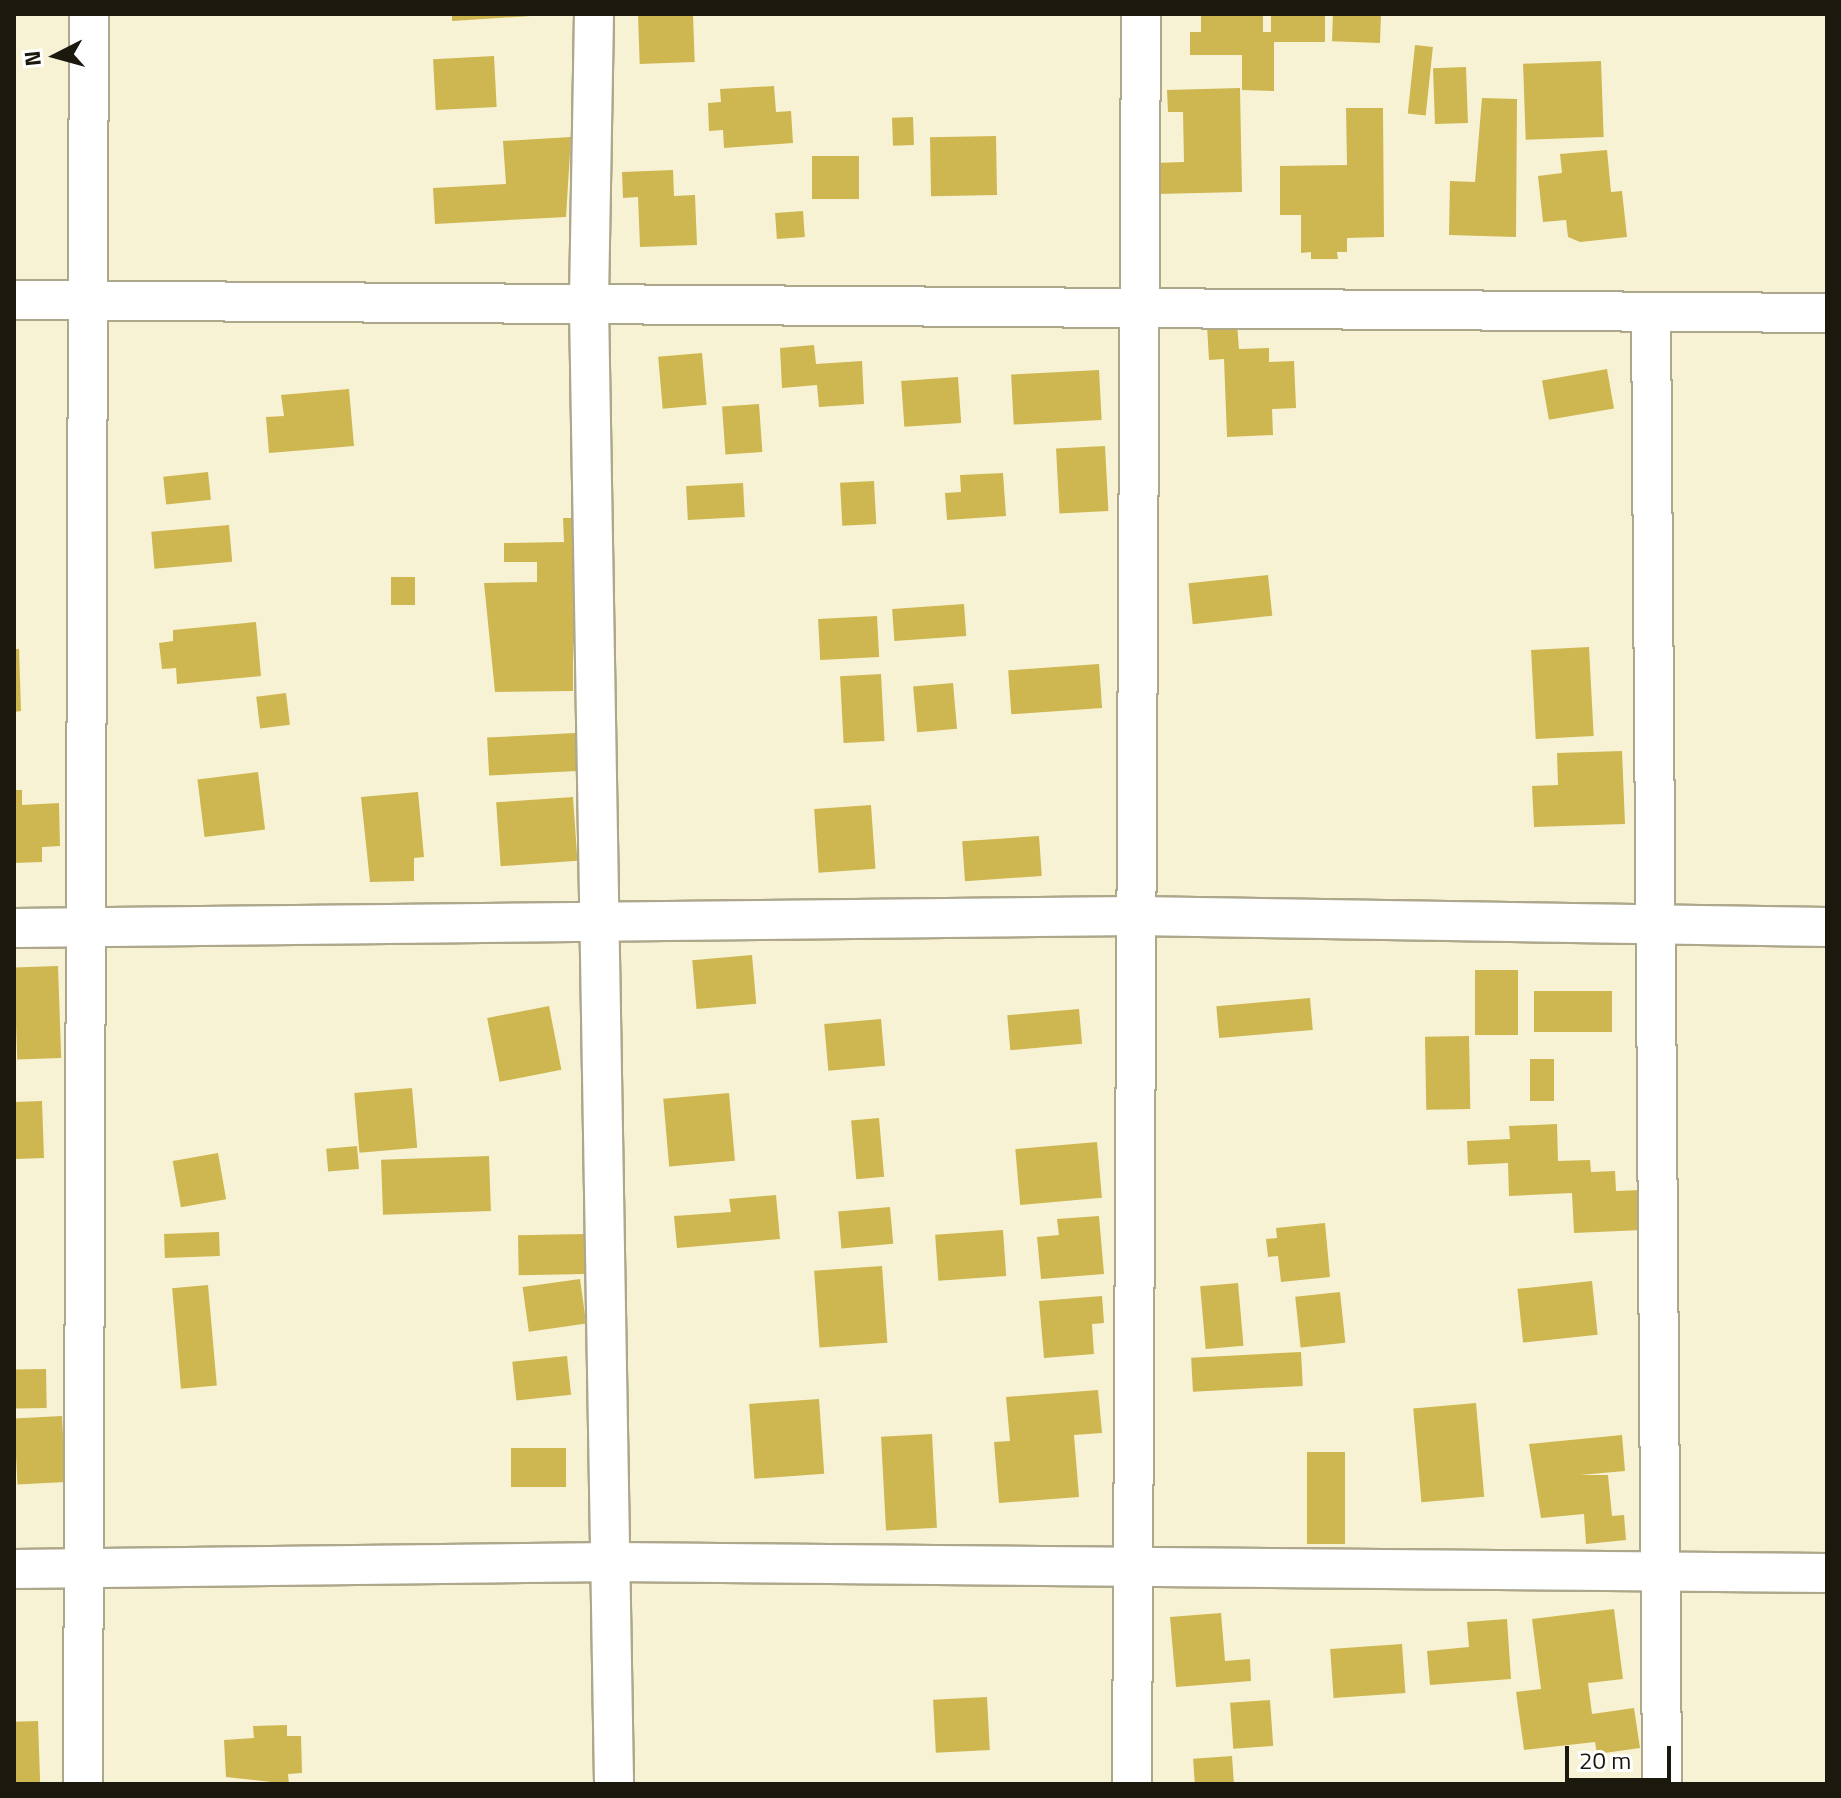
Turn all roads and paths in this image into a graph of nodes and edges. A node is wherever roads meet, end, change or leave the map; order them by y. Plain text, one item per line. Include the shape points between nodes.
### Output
1 (89, 14) edge
2 (594, 14) edge
3 (1141, 14) edge
4 (14, 300) edge
5 (91, 303) junction
6 (589, 306) junction
7 (1139, 309) junction
8 (1651, 312) junction
9 (1827, 313) edge
10 (1135, 916) junction
11 (601, 924) junction
12 (88, 927) junction
13 (1827, 927) edge
14 (14, 928) edge
15 (1658, 928) junction
16 (614, 1562) junction
17 (85, 1567) junction
18 (14, 1569) edge
19 (1130, 1569) junction
20 (1661, 1573) junction
21 (1827, 1573) edge
22 (83, 1784) edge
23 (614, 1784) edge
24 (1132, 1784) edge
25 (1662, 1784) edge

1 - 5 street
2 - 6 street
3 - 7 street
4 - 5 street
5 - 6 street
5 - 12 street
6 - 7 street
6 - 11 street
7 - 8 street
7 - 10 street
8 - 9 street
8 - 15 street
10 - 11 street
10 - 15 street
10 - 19 street
11 - 12 street
11 - 16 street
12 - 14 street
12 - 17 street
13 - 15 street
15 - 20 street
16 - 17 street
16 - 19 street
16 - 23 street
17 - 18 street
17 - 22 street
19 - 20 street
19 - 24 street
20 - 21 street
20 - 25 street

